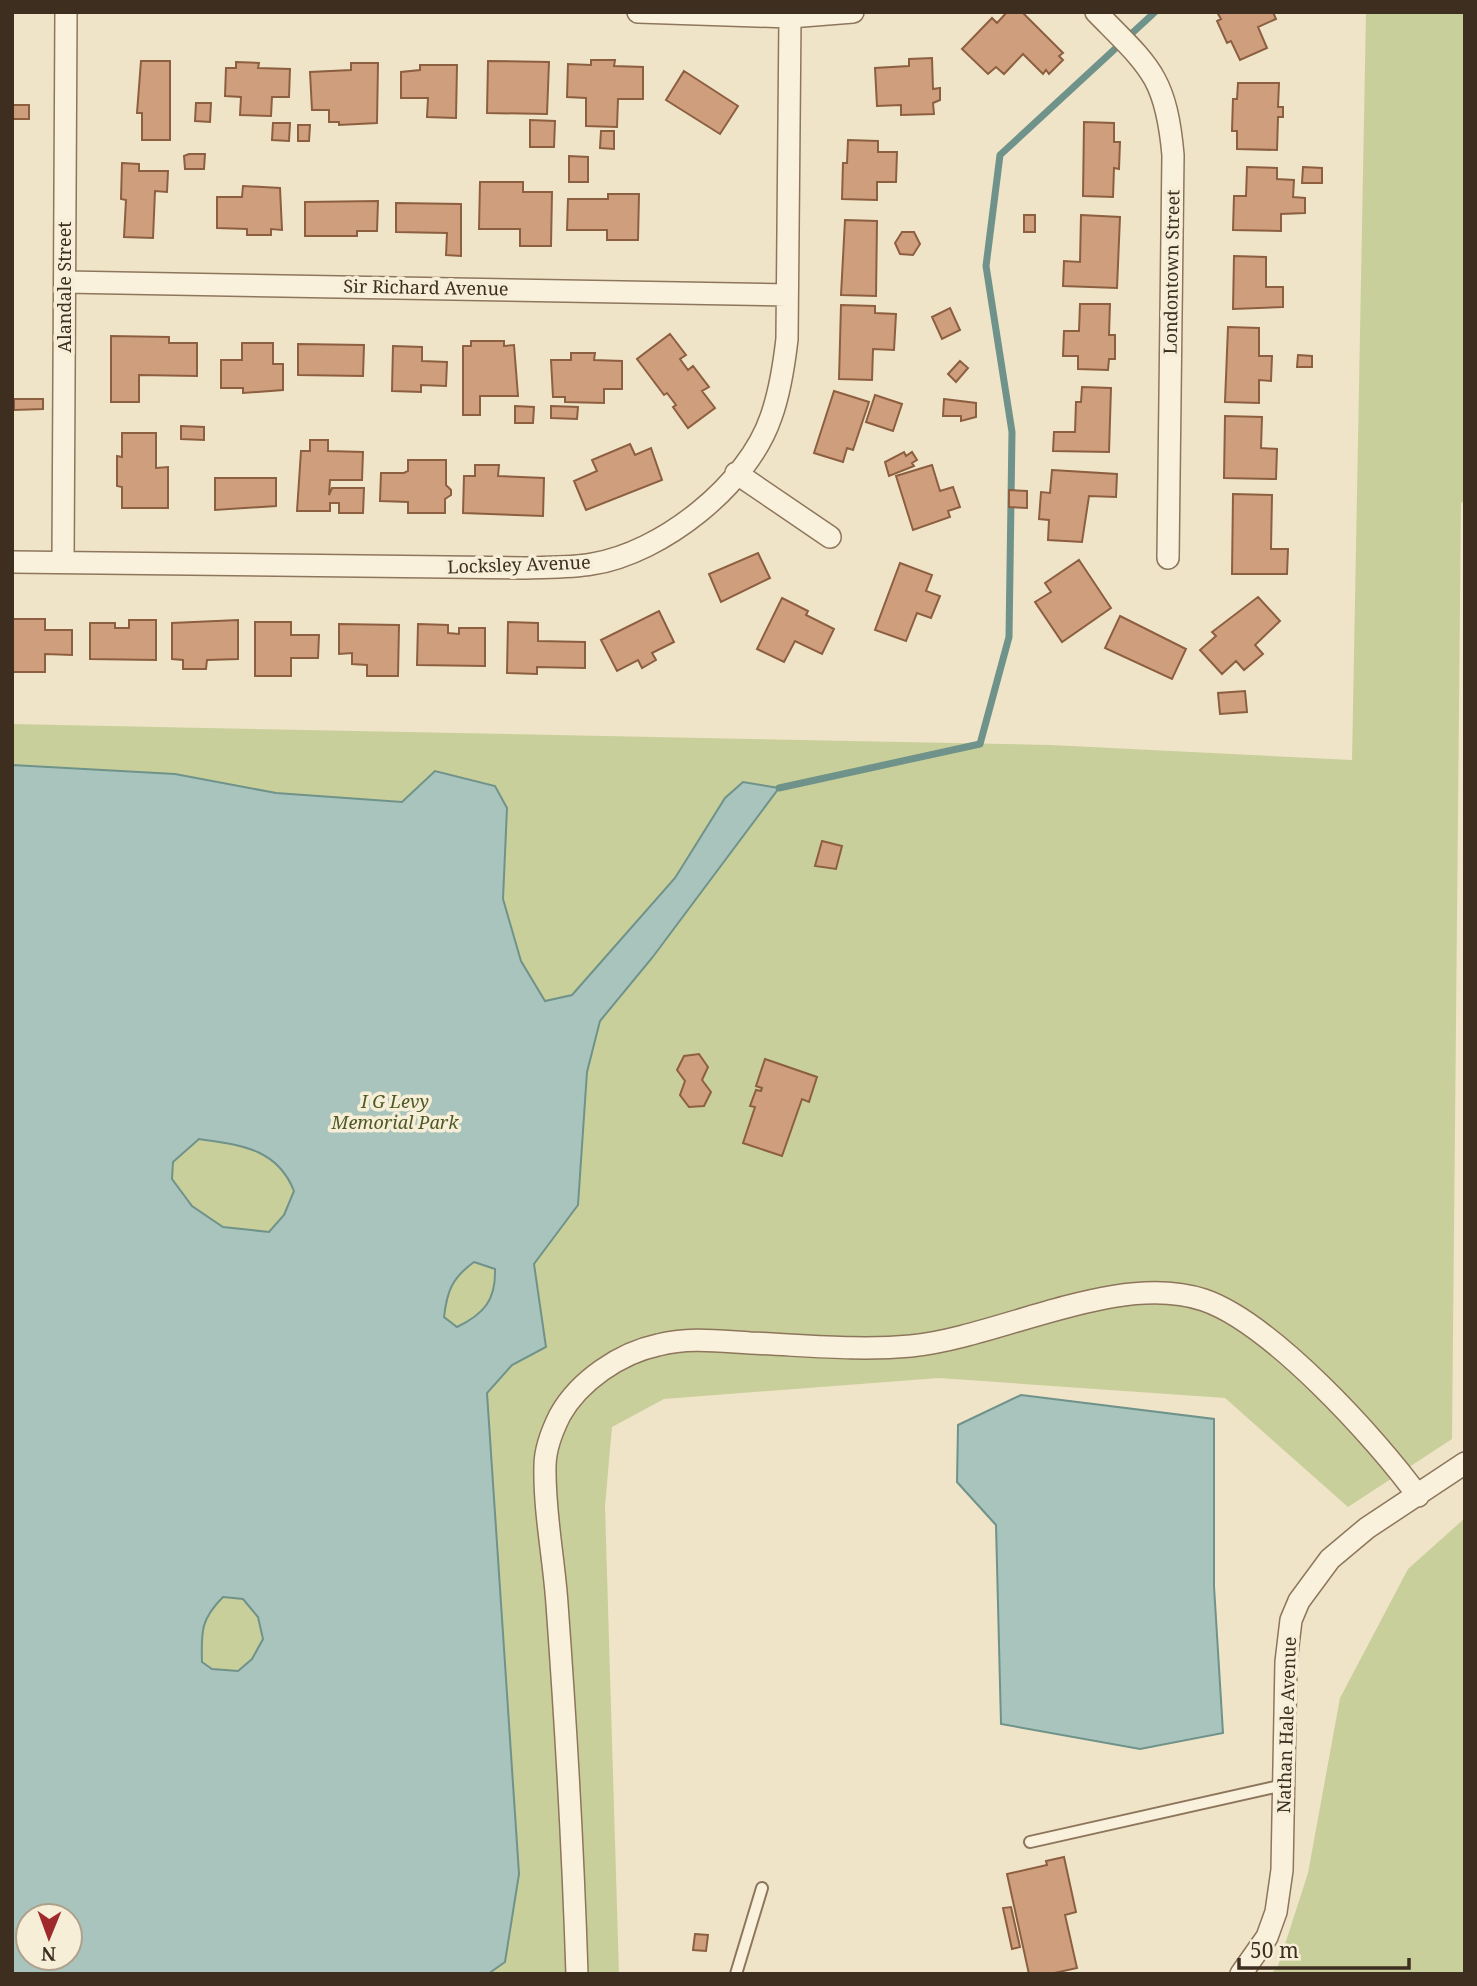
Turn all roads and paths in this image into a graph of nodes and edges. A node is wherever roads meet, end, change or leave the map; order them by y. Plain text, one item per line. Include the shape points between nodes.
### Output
1 (66, 12) edge
2 (638, 12) edge
3 (853, 12) edge
4 (1096, 12) edge
5 (790, 17) junction
6 (65, 282) junction
7 (787, 295) junction
8 (736, 473) junction
9 (830, 537) dead end
10 (1168, 558) dead end
11 (12, 562) edge
12 (63, 562) junction
13 (1465, 1463) edge
14 (1418, 1496) junction
15 (1284, 1785) junction
16 (1031, 1842) dead end
17 (762, 1888) dead end
18 (578, 1974) edge
19 (736, 1974) edge
20 (1241, 1974) edge

1 - 6 street, Alandale Street
2 - 5 street
3 - 5 street
4 - 10 street, Londontown Street via 1142,59 1161,86 1170,113
5 - 7 street, Locksley Avenue
6 - 7 street, Sir Richard Avenue
6 - 12 street, Alandale Street
7 - 8 street, Locksley Avenue via 788,339 771,418
8 - 9 street
8 - 12 street, Locksley Avenue via 685,525 651,545 592,564 523,568
11 - 12 street, Locksley Avenue
13 - 14 street, Nathan Hale Avenue
14 - 15 street, Nathan Hale Avenue via 1367,1528 1330,1559 1291,1620
14 - 18 street via 1374,1440 1261,1333 1226,1310 1182,1294 1111,1297 915,1346 868,1349 687,1339 654,1345 609,1365 563,1410 552,1433 545,1468
15 - 16 lane
15 - 20 street, Nathan Hale Avenue via 1276,1912 1267,1937
17 - 19 lane

